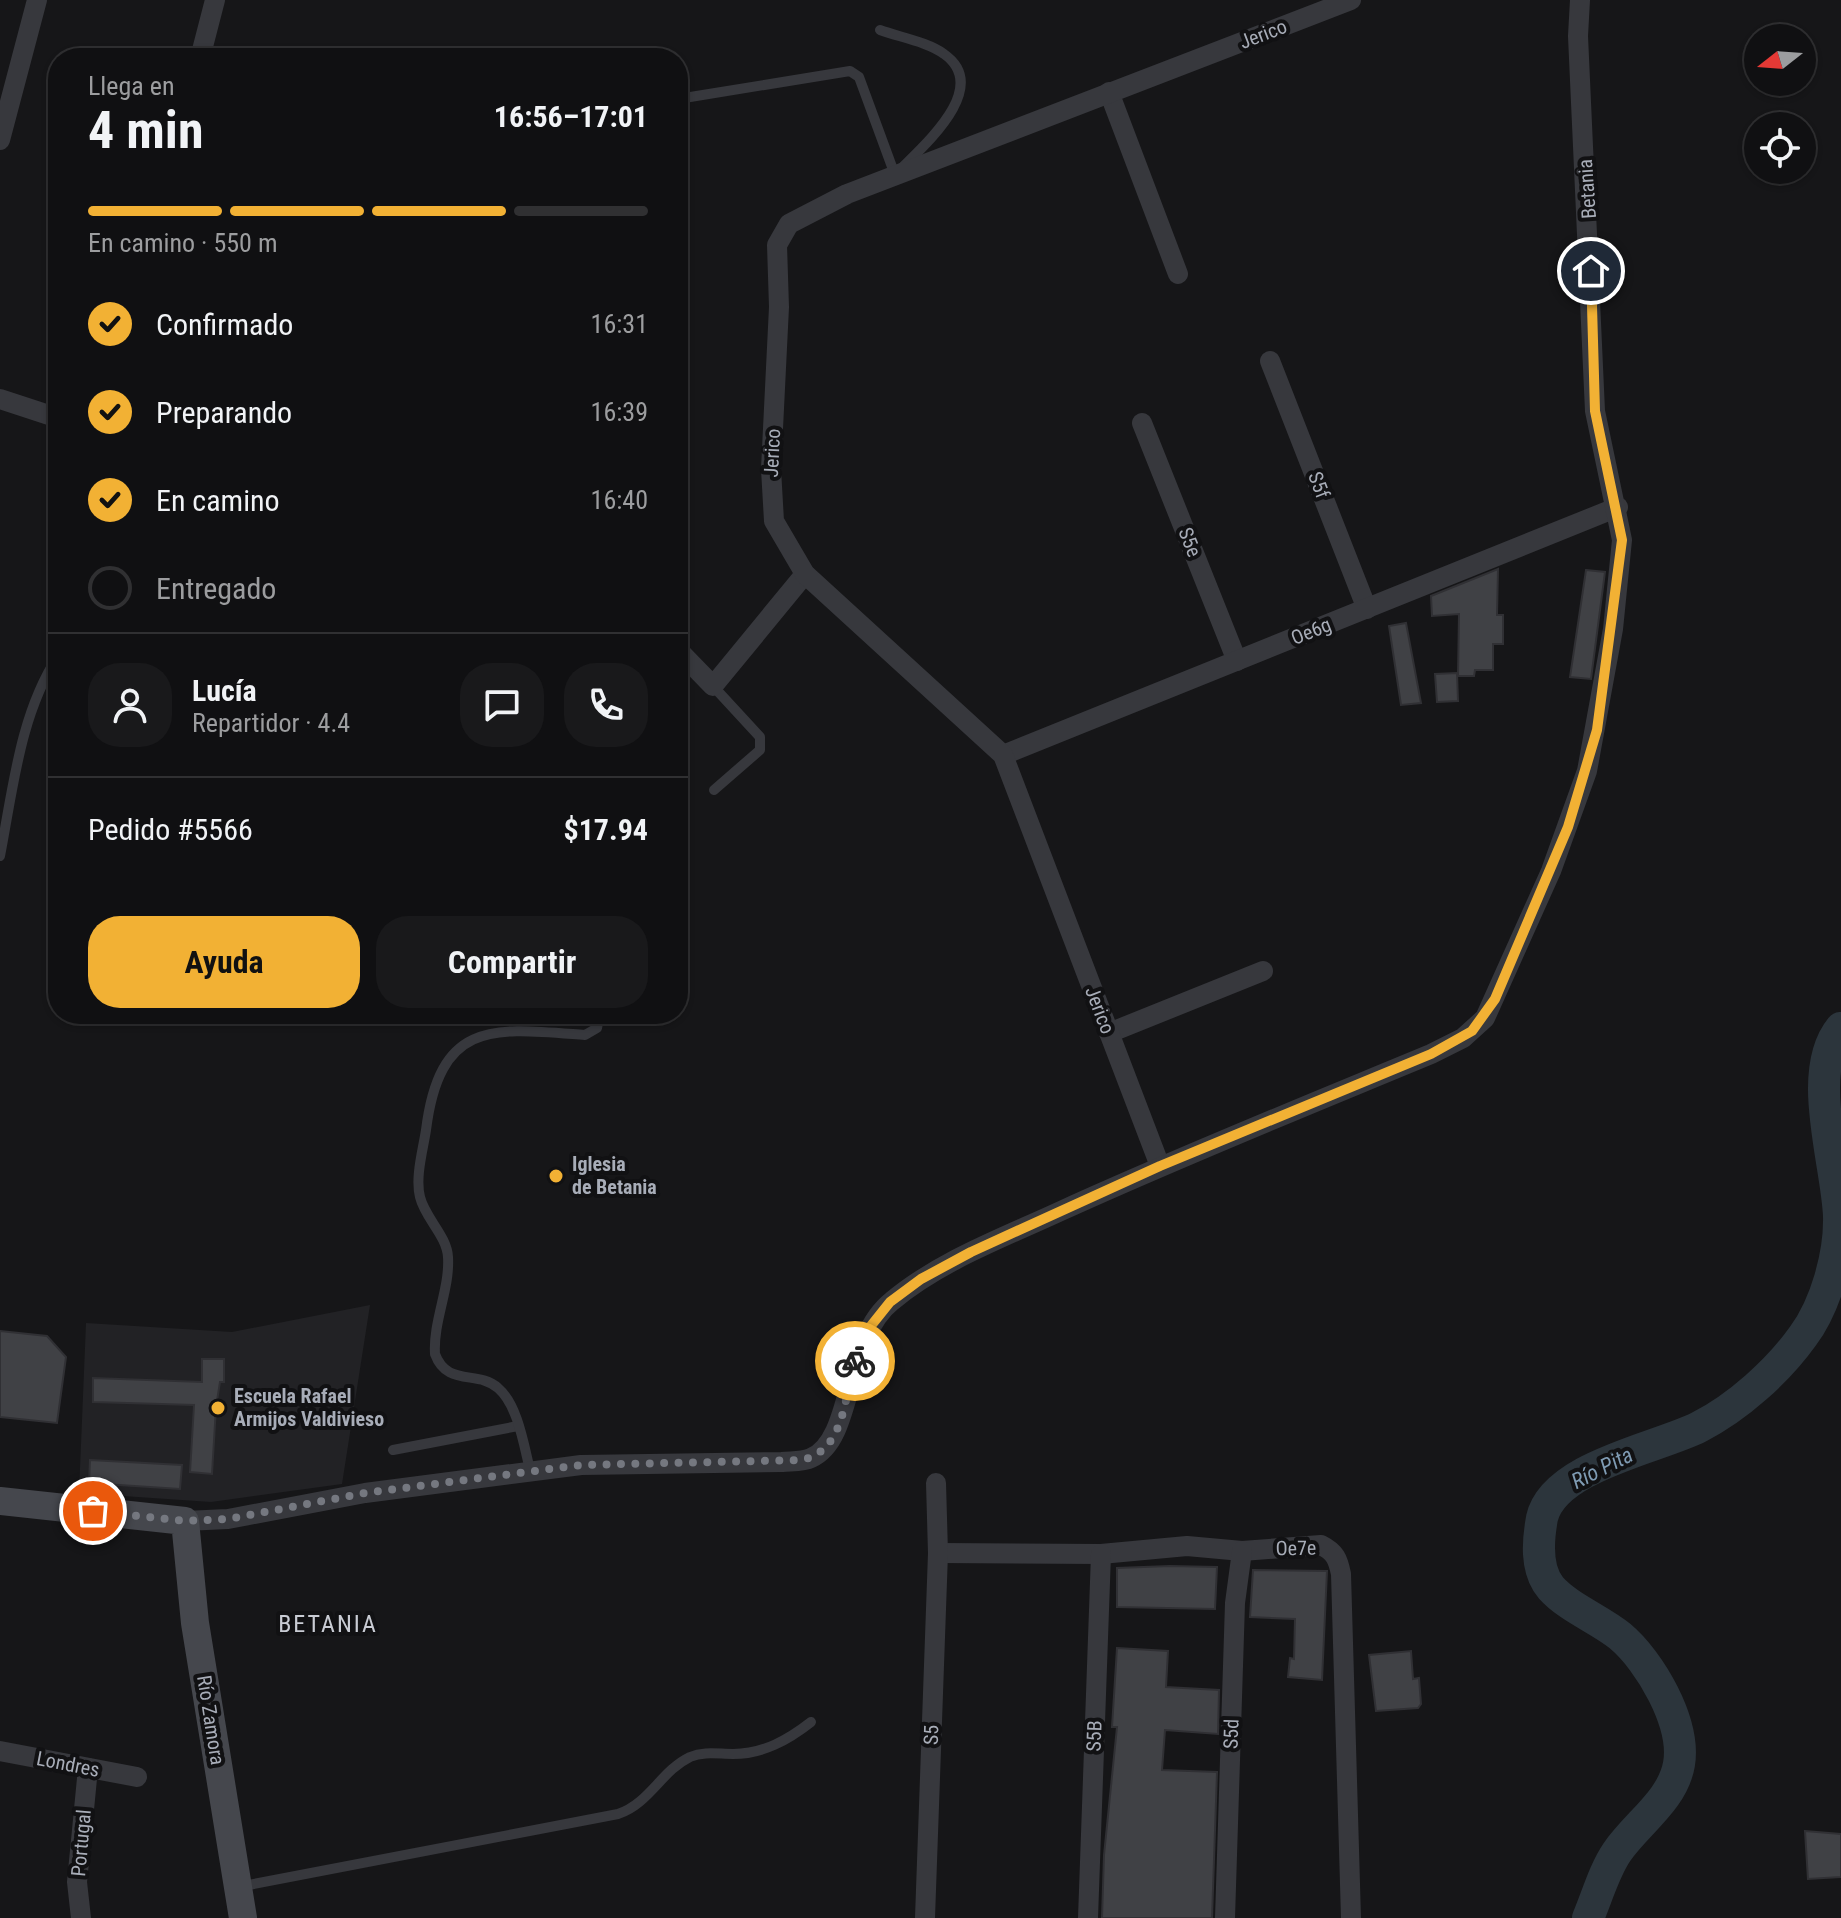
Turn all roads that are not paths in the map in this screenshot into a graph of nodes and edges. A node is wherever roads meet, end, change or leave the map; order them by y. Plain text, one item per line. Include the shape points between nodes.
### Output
1 (37, 0) edge
2 (215, 0) edge
3 (1351, 0) edge
4 (1580, 0) edge
5 (880, 30) dead end
6 (203, 48) edge
7 (1109, 92) junction
8 (688, 97) edge
9 (0, 140) edge
10 (895, 175) junction
11 (1178, 274) dead end
12 (1270, 361) dead end
13 (0, 399) edge
14 (48, 415) edge
15 (1142, 423) dead end
16 (1618, 507) junction
17 (805, 574) junction
18 (1367, 609) junction
19 (688, 660) edge
20 (1237, 661) junction
21 (48, 671) edge
22 (713, 686) junction
23 (1003, 755) junction
24 (714, 790) dead end
25 (2, 838) edge
26 (0, 856) edge
27 (1263, 971) dead end
28 (598, 1024) edge
29 (1109, 1033) junction
30 (1160, 1166) junction
31 (518, 1426) junction
32 (393, 1450) dead end
33 (530, 1470) junction
34 (936, 1483) dead end
35 (0, 1501) edge
36 (185, 1521) junction
37 (1242, 1551) junction
38 (938, 1553) junction
39 (1101, 1554) junction
40 (811, 1722) dead end
41 (0, 1751) edge
42 (88, 1768) junction
43 (137, 1777) dead end
44 (238, 1887) junction
45 (81, 1918) edge
46 (243, 1918) edge
47 (925, 1918) edge
48 (1088, 1918) edge
49 (1225, 1918) edge
50 (1351, 1918) edge

1 - 9 street
2 - 6 street
3 - 7 street, Jerico
4 - 16 street, Betania via 1595,411
5 - 10 lane via 943,52 952,61 959,84 954,110
7 - 10 street, Jerico
7 - 11 street
8 - 10 lane via 850,71 859,77
10 - 17 street, Jerico via 801,215 780,234 777,245 771,506 777,529
12 - 18 street, S5f
13 - 14 street
15 - 20 street, S5e
16 - 18 street, Oe6g
16 - 30 street, Betania via 1621,570 1587,771 1551,871 1485,1018 1463,1038 1431,1054
17 - 22 street
17 - 23 street, Jerico
18 - 20 street, Oe6g
19 - 22 street
20 - 23 street, Oe6g
21 - 25 lane via 26,725
22 - 24 lane via 760,737 760,750
23 - 29 street, Jerico
25 - 26 lane
27 - 29 street
28 - 31 lane via 585,1035 503,1029 474,1038 451,1059 430,1096 418,1188 449,1255 435,1354 453,1375 498,1388
29 - 30 street, Jerico
30 - 33 street, Betania via 971,1252 890,1302 861,1345 846,1406 828,1446 802,1460
31 - 32 lane
31 - 33 lane
33 - 36 street via 228,1519
34 - 38 street, S5
35 - 36 street
36 - 44 street, Río Zamora via 195,1623
37 - 39 street, Oe7e via 1187,1546
37 - 49 street, S5d via 1235,1603
37 - 50 street, Oe7e via 1321,1545 1338,1559
38 - 39 street, Oe7e
38 - 47 street, S5
39 - 48 street, S5B
40 - 44 lane via 769,1747 693,1756 641,1803 618,1814
41 - 42 street, Londres
42 - 43 street, Londres
42 - 45 street, Portugal via 77,1882
44 - 46 street, Río Zamora

